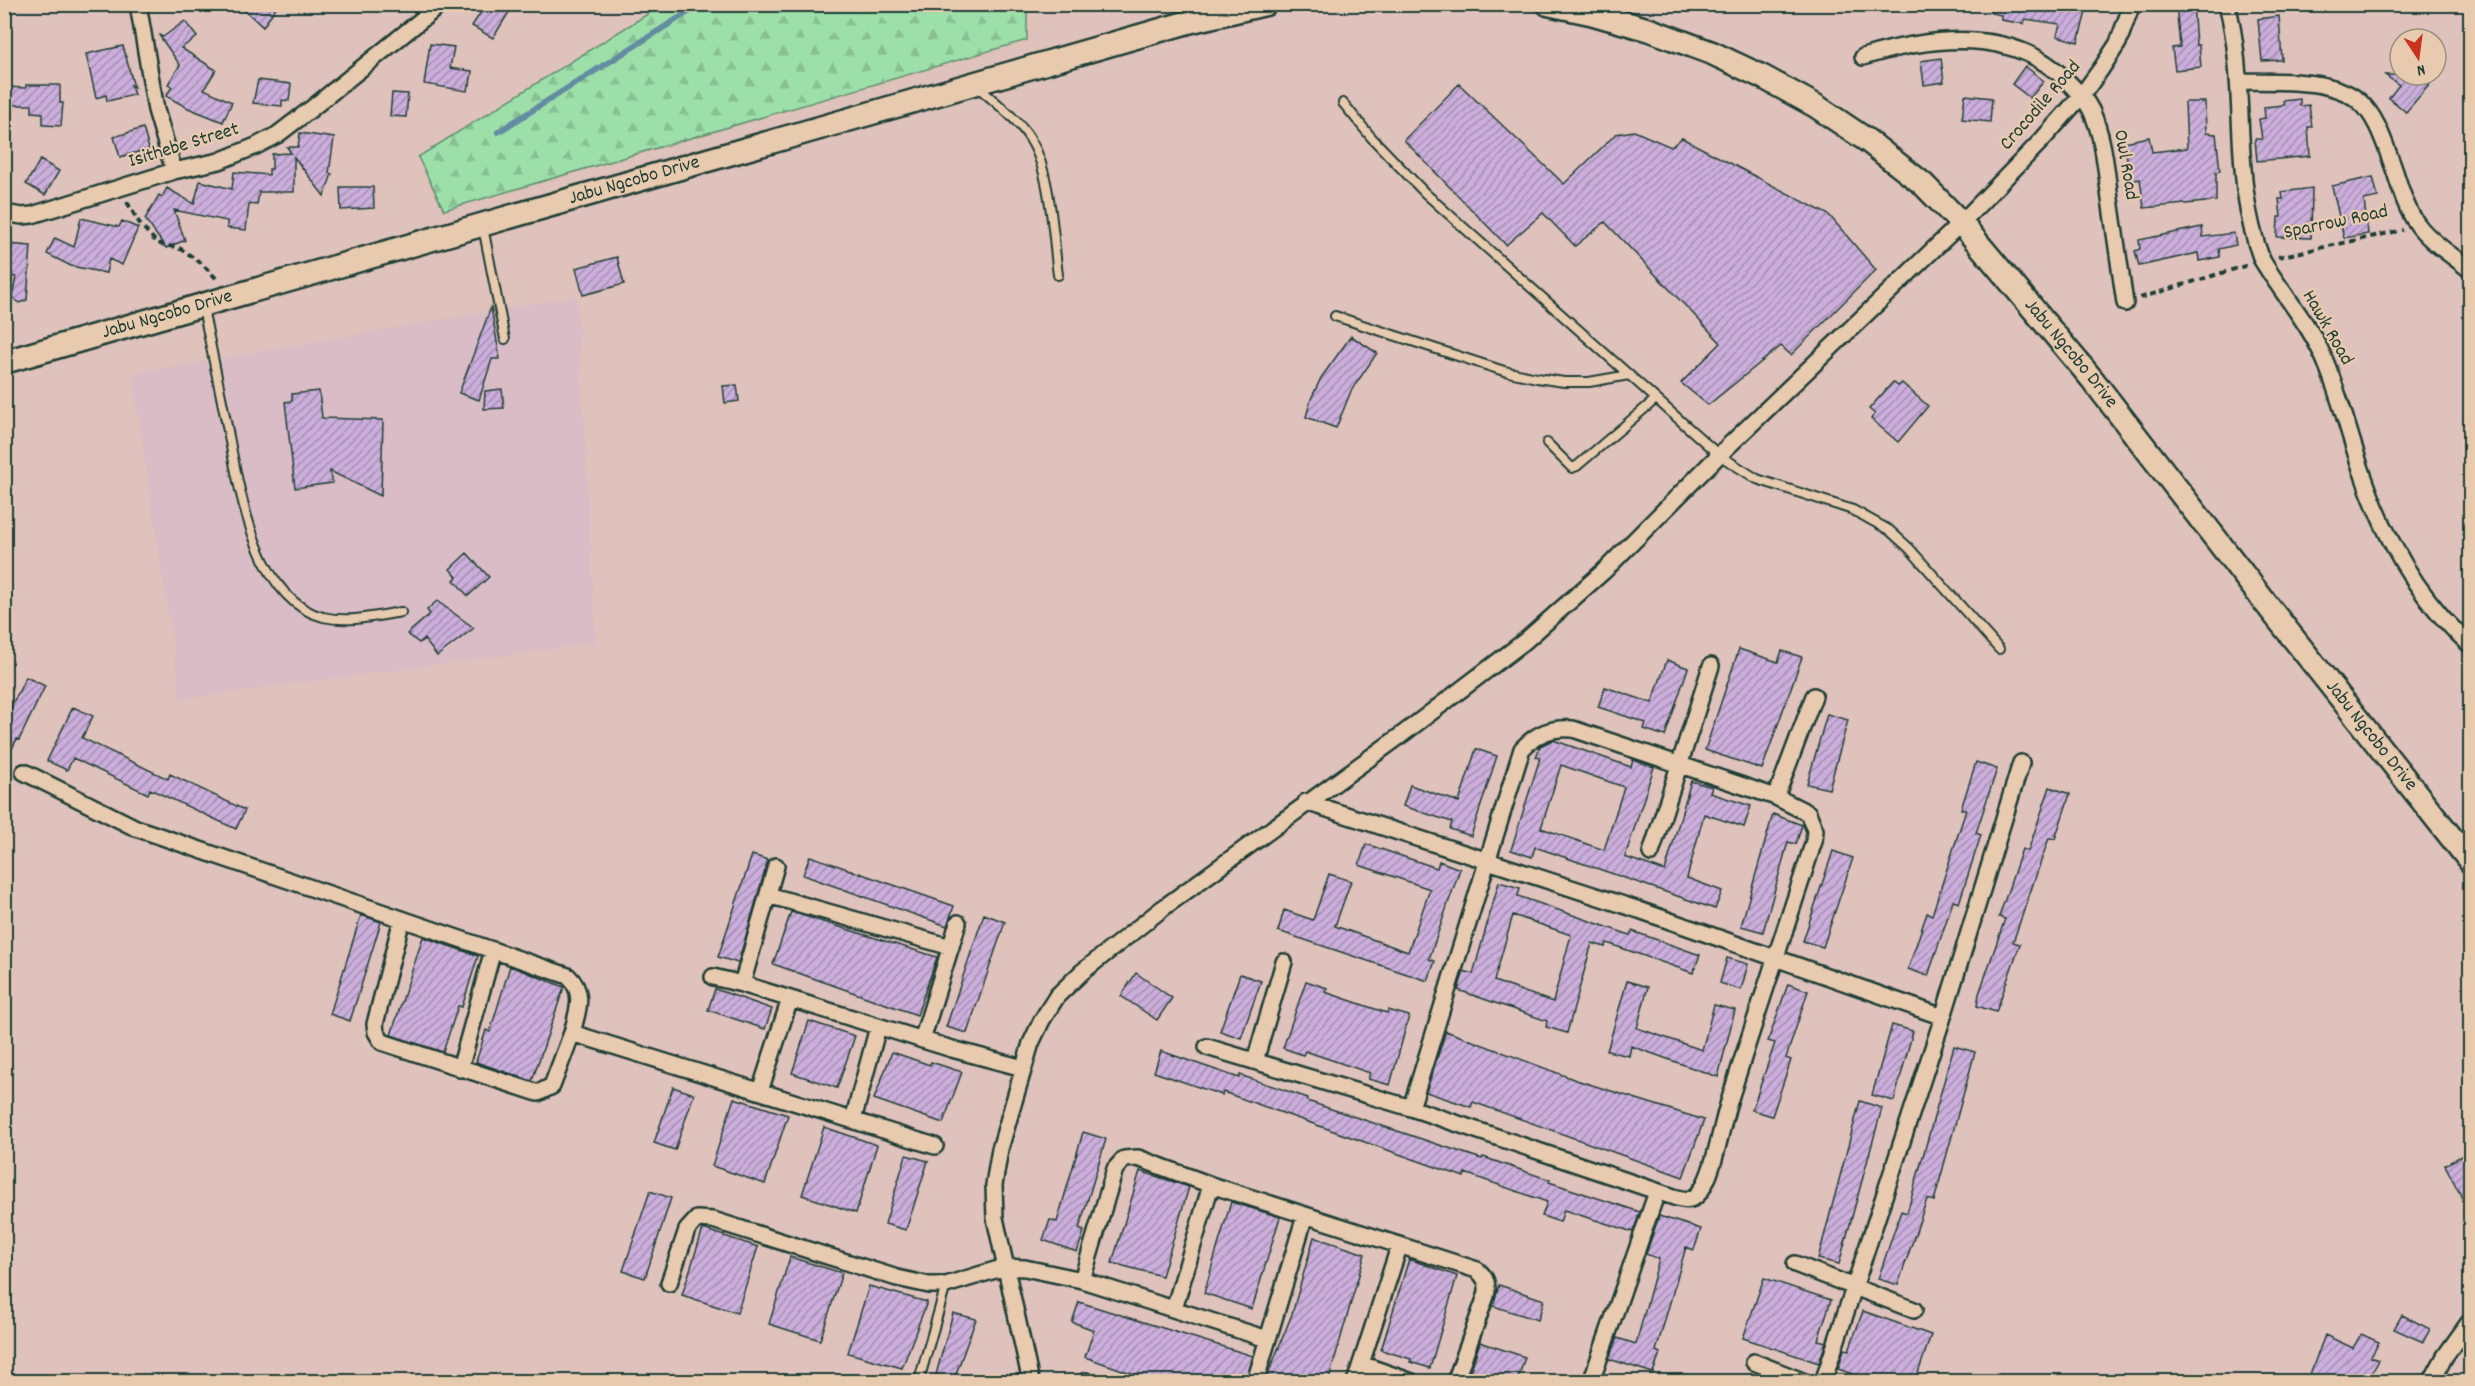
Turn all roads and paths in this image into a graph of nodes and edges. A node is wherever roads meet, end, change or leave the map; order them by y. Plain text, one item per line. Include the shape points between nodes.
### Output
1 (138, 4) edge
2 (441, 4) edge
3 (1265, 4) edge
4 (1548, 4) edge
5 (2132, 4) edge
6 (2227, 4) edge
7 (1863, 57) dead end
8 (2238, 81) junction
9 (975, 84) junction
10 (2082, 95) junction
11 (1343, 103) dead end
12 (174, 171) junction
13 (119, 188) junction
14 (4, 213) edge
15 (1961, 223) junction
16 (483, 226) junction
17 (2418, 227) junction
18 (2262, 260) junction
19 (2470, 270) edge
20 (1058, 275) dead end
21 (233, 297) junction
22 (2125, 303) joint
23 (203, 306) junction
24 (1335, 316) dead end
25 (505, 339) dead end
26 (4, 362) edge
27 (1629, 375) junction
28 (1656, 399) junction
29 (1547, 443) dead end
30 (1719, 455) junction
31 (401, 612) dead end
32 (2470, 645) edge
33 (1999, 649) dead end
34 (1711, 666) dead end
35 (1814, 696) dead end
36 (2021, 763) dead end
37 (1680, 765) junction
38 (24, 772) dead end
39 (1776, 796) junction
40 (1306, 802) junction
41 (1651, 853) dead end
42 (1486, 861) junction
43 (2470, 861) edge
44 (776, 866) dead end
45 (768, 895) junction
46 (402, 919) junction
47 (958, 922) dead end
48 (951, 947) junction
49 (493, 950) junction
50 (1776, 959) junction
51 (1284, 962) dead end
52 (713, 976) dead end
53 (742, 984) junction
54 (790, 999) junction
55 (1942, 1017) junction
56 (878, 1027) junction
57 (572, 1033) junction
58 (922, 1040) junction
59 (1207, 1047) dead end
60 (1255, 1061) junction
61 (1023, 1068) junction
62 (460, 1069) junction
63 (760, 1091) junction
64 (1411, 1108) junction
65 (853, 1120) junction
66 (935, 1146) dead end
67 (1211, 1185) junction
68 (1657, 1192) junction
69 (1305, 1216) junction
70 (1399, 1246) junction
71 (1795, 1264) dead end
72 (1005, 1268) junction
73 (1082, 1280) junction
74 (669, 1283) dead end
75 (946, 1284) junction
76 (1854, 1288) junction
77 (1174, 1309) junction
78 (1914, 1310) dead end
79 (2470, 1320) edge
80 (1267, 1339) junction
81 (1754, 1362) dead end
82 (1361, 1364) junction
83 (920, 1377) dead end
84 (1031, 1382) edge
85 (1255, 1382) edge
86 (1355, 1382) edge
87 (1412, 1382) edge
88 (1455, 1382) edge
89 (1591, 1382) edge
90 (1805, 1382) edge
91 (1823, 1382) edge
92 (2432, 1382) edge

1 - 12 street via 154,100
2 - 12 street, Isithebe Street via 277,135 236,156
3 - 9 main road, Jabu Ngcobo Drive via 1192,21
4 - 15 main road, Jabu Ngcobo Drive via 1650,30 1763,77 1868,141 1923,184
5 - 10 street, Crocodile Road via 2118,43
6 - 8 street, Hawk Road
7 - 10 street, Owl Road via 1887,49 1946,41 2008,45 2043,60
8 - 17 street, Sparrow Road via 2326,86 2360,101 2381,134 2408,210
8 - 18 street, Hawk Road via 2245,195
9 - 16 main road, Jabu Ngcobo Drive
9 - 20 lane via 1017,121 1037,152
10 - 15 street, Crocodile Road
10 - 22 street, Owl Road via 2101,138
11 - 27 lane via 1425,193
12 - 13 street, Isithebe Street
13 - 14 street, Isithebe Street via 32,215
13 - 21 path via 140,224 157,243 181,249 201,263
15 - 30 street, Crocodile Road
15 - 43 main road, Jabu Ngcobo Drive via 2092,379
16 - 21 main road, Jabu Ngcobo Drive
16 - 25 lane
17 - 18 path, Sparrow Road
17 - 19 street, Sparrow Road
18 - 22 path
18 - 32 street, Hawk Road via 2322,353 2373,502 2396,553 2424,594
21 - 23 main road, Jabu Ngcobo Drive
23 - 26 main road, Jabu Ngcobo Drive
23 - 31 lane via 250,529 277,583 306,609 323,617 367,618
24 - 27 lane via 1537,378 1589,382
27 - 28 lane
28 - 29 lane via 1577,466 1572,468
28 - 30 lane
30 - 33 lane via 1757,478 1853,510 1889,530
30 - 40 street, Crocodile Road via 1604,571 1525,641
34 - 37 street
35 - 39 street
36 - 55 street
37 - 39 street
37 - 41 street
37 - 42 street via 1573,729 1544,732 1522,749
38 - 46 street via 136,828
39 - 50 street via 1808,813 1815,830
40 - 42 street
40 - 61 street, Crocodile Road via 1082,972 1057,996 1042,1020
42 - 50 street
42 - 64 street
44 - 45 street
45 - 48 street
45 - 53 street
46 - 49 street
46 - 62 street via 376,1032 387,1045
47 - 48 street
48 - 58 street
49 - 57 street via 568,976 576,983 580,1000
49 - 62 street
50 - 55 street
50 - 68 street via 1700,1193 1685,1200
51 - 60 street
52 - 53 street
53 - 54 street
54 - 56 street
54 - 63 street
55 - 76 street
56 - 58 street
56 - 65 street
57 - 62 street via 552,1086 542,1092 532,1093
57 - 63 street
58 - 61 street
59 - 60 street
60 - 64 street
61 - 72 street, Crocodile Road via 994,1185 995,1218
63 - 65 street
64 - 68 street
65 - 66 street
67 - 69 street
67 - 73 street via 1138,1158 1124,1159
67 - 77 street
68 - 89 street
69 - 70 street
69 - 80 street
70 - 82 street
70 - 88 street via 1484,1275 1486,1296
71 - 76 street
72 - 73 street via 1025,1268
72 - 75 street
72 - 84 street, Crocodile Road
73 - 77 street
74 - 75 street via 687,1230 697,1220 705,1219 897,1278 929,1285
75 - 83 lane
76 - 78 street
76 - 91 street
77 - 80 street
79 - 92 street
80 - 85 street
81 - 90 street
82 - 86 street
82 - 87 street

